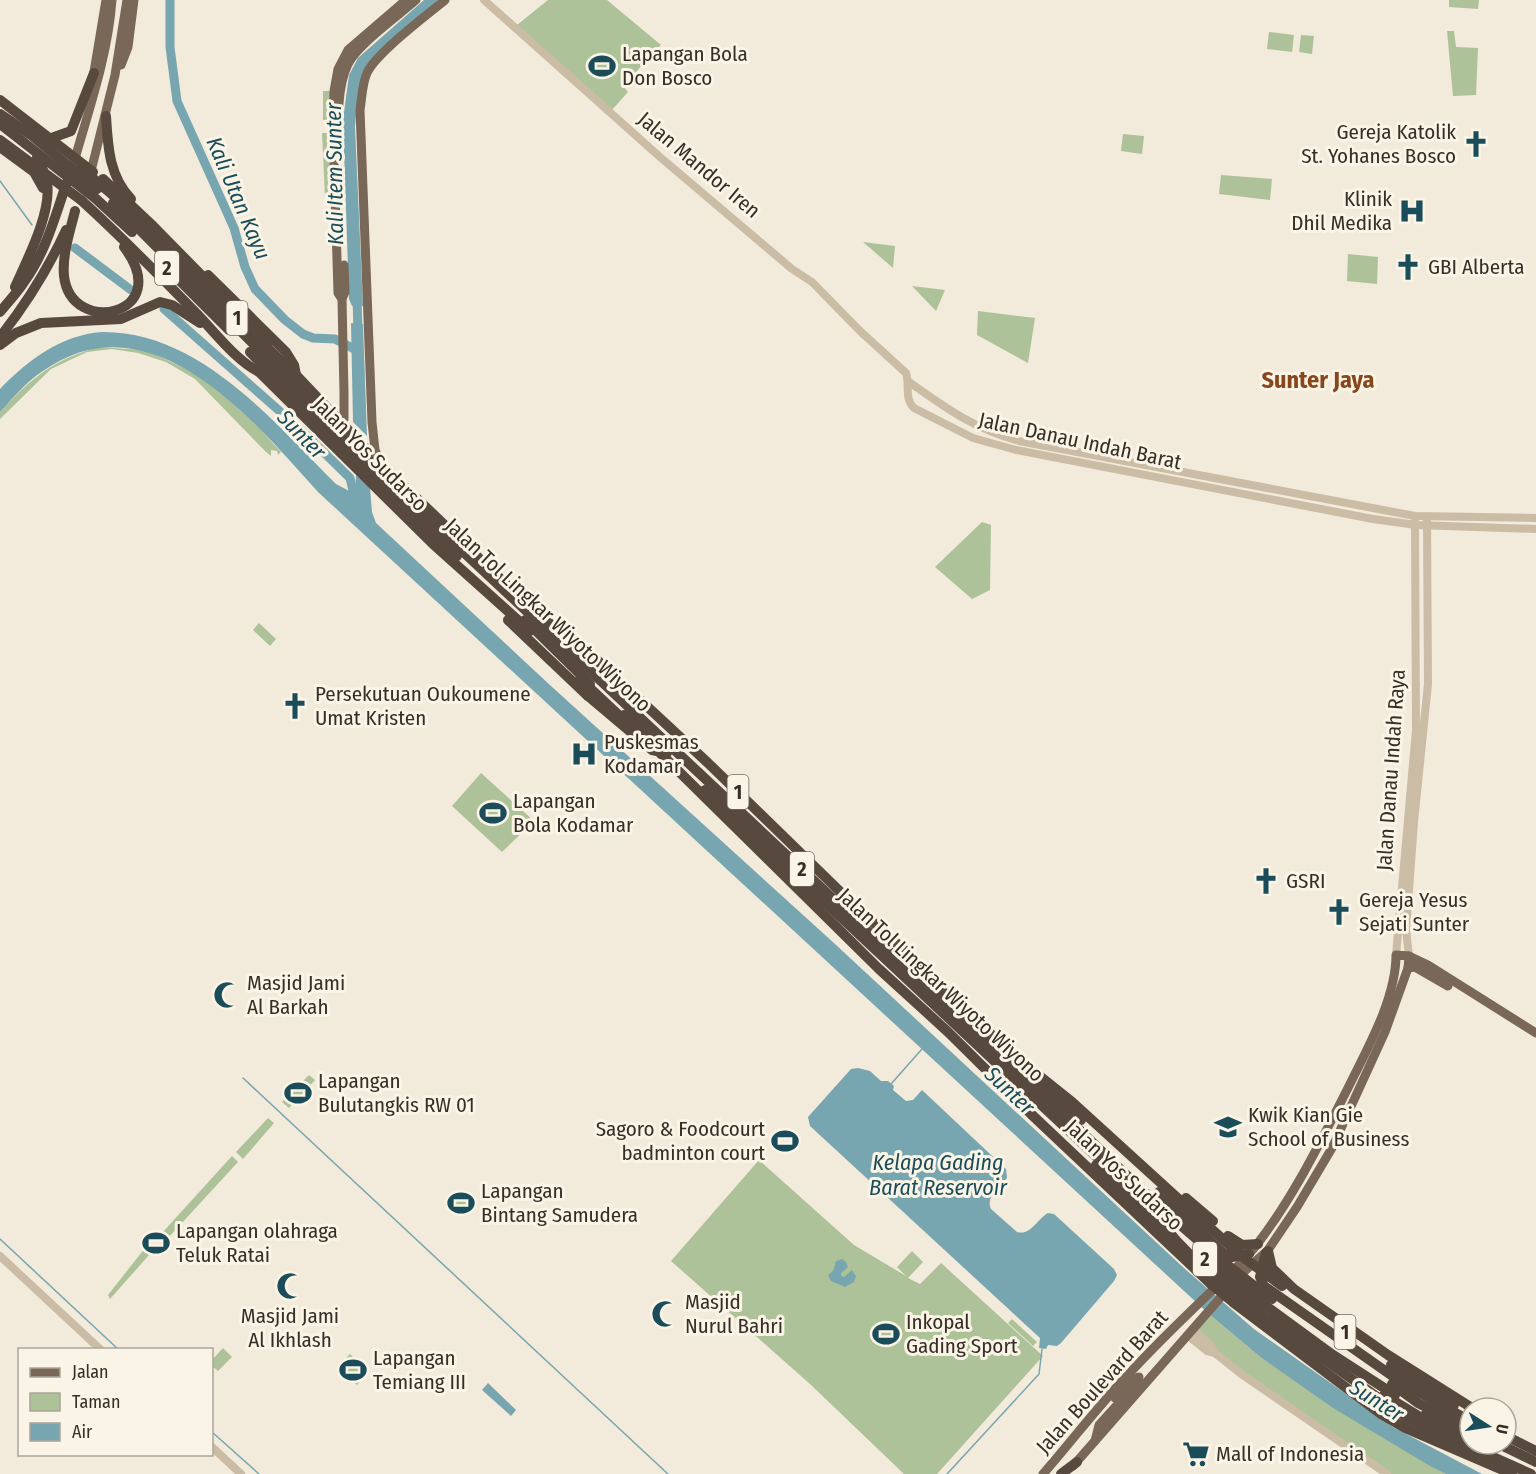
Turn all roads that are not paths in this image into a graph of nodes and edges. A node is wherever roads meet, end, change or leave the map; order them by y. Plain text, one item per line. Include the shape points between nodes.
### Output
1 (106, 0) edge
2 (112, 0) edge
3 (127, 0) edge
4 (134, 0) edge
5 (406, 0) edge
6 (416, 0) edge
7 (445, 0) edge
8 (484, 0) edge
9 (94, 73) junction
10 (115, 75) junction
11 (96, 87) junction
12 (2, 101) edge
13 (0, 114) edge
14 (105, 116) junction
15 (0, 124) edge
16 (27, 125) junction
17 (0, 131) edge
18 (107, 137) junction
19 (0, 140) edge
20 (46, 140) junction
21 (0, 147) edge
22 (37, 157) junction
23 (74, 162) junction
24 (82, 176) junction
25 (82, 196) junction
26 (115, 197) junction
27 (45, 209) junction
28 (105, 222) junction
29 (64, 240) junction
30 (342, 299) junction
31 (3, 307) edge
32 (203, 322) junction
33 (244, 326) junction
34 (0, 337) edge
35 (230, 341) junction
36 (0, 345) edge
37 (259, 372) junction
38 (296, 375) junction
39 (909, 382) junction
40 (346, 428) junction
41 (370, 451) junction
42 (1421, 516) junction
43 (1536, 518) edge
44 (1421, 525) junction
45 (1536, 529) edge
46 (433, 544) junction
47 (541, 617) junction
48 (549, 626) junction
49 (539, 637) dead end
50 (585, 651) junction
51 (594, 668) junction
52 (586, 682) dead end
53 (1417, 683) junction
54 (1428, 684) junction
55 (667, 753) junction
56 (808, 860) junction
57 (809, 873) junction
58 (837, 902) junction
59 (875, 929) junction
60 (1396, 955) junction
61 (1409, 956) junction
62 (1408, 968) junction
63 (927, 978) junction
64 (912, 998) junction
65 (1536, 1033) edge
66 (1536, 1039) edge
67 (1376, 1041) junction
68 (1370, 1052) junction
69 (1020, 1073) junction
70 (1021, 1103) junction
71 (1080, 1111) junction
72 (1157, 1217) junction
73 (1258, 1244) junction
74 (1267, 1252) junction
75 (1249, 1254) junction
76 (0, 1256) edge
77 (1264, 1286) junction
78 (1229, 1287) junction
79 (1215, 1288) junction
80 (1254, 1302) junction
81 (1190, 1332) junction
82 (99, 1348) edge
83 (1458, 1399) edge
84 (1458, 1407) edge
85 (1458, 1416) edge
86 (1458, 1423) edge
87 (1458, 1436) edge
88 (1458, 1436) edge
89 (1458, 1437) edge
90 (1095, 1442) junction
91 (1518, 1442) edge
92 (1518, 1446) edge
93 (213, 1448) edge
94 (1536, 1451) edge
95 (1518, 1453) edge
96 (1496, 1456) edge
97 (1504, 1456) edge
98 (1536, 1456) edge
99 (1077, 1462) joint
100 (1536, 1462) edge
101 (1052, 1465) junction
102 (1536, 1471) edge
103 (1386, 1473) edge
104 (241, 1474) edge
105 (1043, 1474) edge
106 (1063, 1474) edge
107 (1512, 1474) edge
108 (1531, 1474) edge

1 - 9 main road
2 - 11 main road
3 - 10 main road
4 - 10 main road via 128,47
5 - 30 main road via 348,50 338,69 333,125 338,293
6 - 30 main road via 355,53 343,81 339,138 345,292
7 - 41 main road via 372,66 366,75 360,110
8 - 39 street, Jalan Mandor Iren via 660,157 812,282 906,373
9 - 11 main road
9 - 20 highway via 70,131
10 - 14 main road
11 - 23 main road
12 - 16 highway, 1
12 - 16 highway via 26,116
12 - 24 highway, 1, bridge
13 - 58 highway, Jalan Tol Lingkar Wiyoto Wiyono / 2, bridge via 113,203 423,514
14 - 18 highway
14 - 24 main road
15 - 55 highway, Jalan Tol Lingkar Wiyoto Wiyono / 2, bridge via 95,198 411,513
16 - 20 highway, 1
17 - 22 highway, 1
18 - 26 highway via 106,169
18 - 38 highway via 112,167 122,189 286,352
19 - 25 highway, 1, bridge
20 - 23 highway, 1
21 - 27 highway via 38,176
22 - 24 highway, 1
22 - 27 highway via 47,180
23 - 24 highway
23 - 24 highway, 1
24 - 25 highway, 1
24 - 25 highway
24 - 26 highway, Jalan Yos Sudarso / 1
24 - 31 highway via 24,283
24 - 38 highway, Jalan Yos Sudarso / 1, bridge via 153,226
25 - 28 highway, Jalan Yos Sudarso / 1
25 - 29 highway
25 - 35 highway, Jalan Yos Sudarso / 1
26 - 33 highway, Jalan Yos Sudarso / 1
27 - 31 highway
28 - 29 highway via 128,252 138,273 138,289 122,309 109,313 92,311 74,298 64,276
28 - 32 highway, Jalan Yos Sudarso / 1
29 - 34 highway via 35,290
30 - 40 main road
32 - 36 highway via 172,305 156,303 114,320 41,323 16,333
32 - 37 highway, Jalan Yos Sudarso / 1
33 - 35 highway via 234,330
33 - 38 highway, Jalan Yos Sudarso / 1
35 - 37 highway, Jalan Yos Sudarso / 1 via 255,363
37 - 46 highway, Jalan Yos Sudarso / 1
38 - 40 highway, Jalan Yos Sudarso / 1
39 - 42 street, Jalan Danau Indah Barat via 954,415 1019,441
39 - 44 street, Jalan Danau Indah Barat via 908,399 914,408 973,438 1027,453
40 - 41 highway, Jalan Yos Sudarso / 1
41 - 47 highway, Jalan Yos Sudarso / 1
42 - 43 street, Jalan Danau Indah Barat
42 - 44 street
42 - 44 street, Jalan Danau Indah Raya
44 - 45 street, Jalan Danau Indah Barat
44 - 53 street, Jalan Danau Indah Raya
44 - 54 street, Jalan Danau Indah Raya
46 - 55 highway, bridge via 436,552 577,687 652,750
46 - 64 highway, Jalan Yos Sudarso / 1 via 674,765
47 - 48 highway, Jalan Yos Sudarso / 1
47 - 50 highway, Jalan Yos Sudarso / 1
48 - 49 highway via 548,636
48 - 51 highway, Jalan Yos Sudarso / 1
50 - 56 highway, Jalan Yos Sudarso / 1
50 - 58 highway via 589,660 830,888
51 - 52 highway via 584,671
51 - 57 highway, Jalan Yos Sudarso / 1
53 - 54 street
53 - 60 street, Jalan Danau Indah Raya via 1414,762
54 - 61 street, Jalan Danau Indah Raya via 1406,930
55 - 72 highway, Jalan Tol Lingkar Wiyoto Wiyono / 2, bridge
56 - 57 highway
56 - 59 highway, Jalan Yos Sudarso / 1
57 - 59 highway, Jalan Yos Sudarso / 1
58 - 69 highway, Jalan Tol Lingkar Wiyoto Wiyono / 2, bridge
59 - 63 highway, Jalan Yos Sudarso / 1 via 912,957
60 - 61 main road
60 - 67 main road
61 - 62 main road
61 - 65 main road
62 - 66 main road via 1419,969
62 - 67 main road
63 - 64 highway via 914,987
63 - 71 highway, Jalan Yos Sudarso / 1
64 - 70 highway, Jalan Yos Sudarso / 1
67 - 68 main road
68 - 73 main road, Jalan Boulevard Barat
68 - 74 main road, Jalan Boulevard Barat via 1332,1148
69 - 75 highway, bridge via 1108,1144 1224,1254
69 - 86 highway, Jalan Tol Lingkar Wiyoto Wiyono / 2, bridge via 1234,1272 1419,1403
70 - 79 highway via 1037,1112 1216,1278
70 - 107 highway, Jalan Yos Sudarso / 1, bridge via 1234,1303 1381,1414
71 - 73 highway via 1101,1121 1234,1242
71 - 84 highway, Jalan Yos Sudarso / 1, bridge via 1249,1262 1405,1375
72 - 87 highway, Jalan Tol Lingkar Wiyoto Wiyono / 2, bridge via 1230,1280 1306,1336
72 - 89 highway, bridge via 1170,1235 1230,1290 1335,1368 1408,1419
73 - 75 main road, Jalan Boulevard Barat
74 - 77 highway via 1260,1277
74 - 78 main road, Jalan Boulevard Barat
74 - 83 highway via 1272,1268 1294,1288
75 - 79 main road, Jalan Boulevard Barat
76 - 82 street
77 - 80 highway via 1255,1292
77 - 85 highway via 1401,1382
78 - 80 highway
78 - 81 main road, Jalan Boulevard Barat
79 - 101 main road, Jalan Boulevard Barat via 1128,1374
80 - 88 highway via 1369,1385
81 - 90 main road, Jalan Boulevard Barat
81 - 103 street via 1244,1376
90 - 99 main road, Jalan Boulevard Barat
90 - 101 main road via 1099,1425 1139,1377
91 - 94 highway
92 - 98 highway
93 - 104 street
95 - 100 highway
96 - 108 highway
97 - 102 highway
99 - 106 highway
101 - 105 main road, Jalan Boulevard Barat

